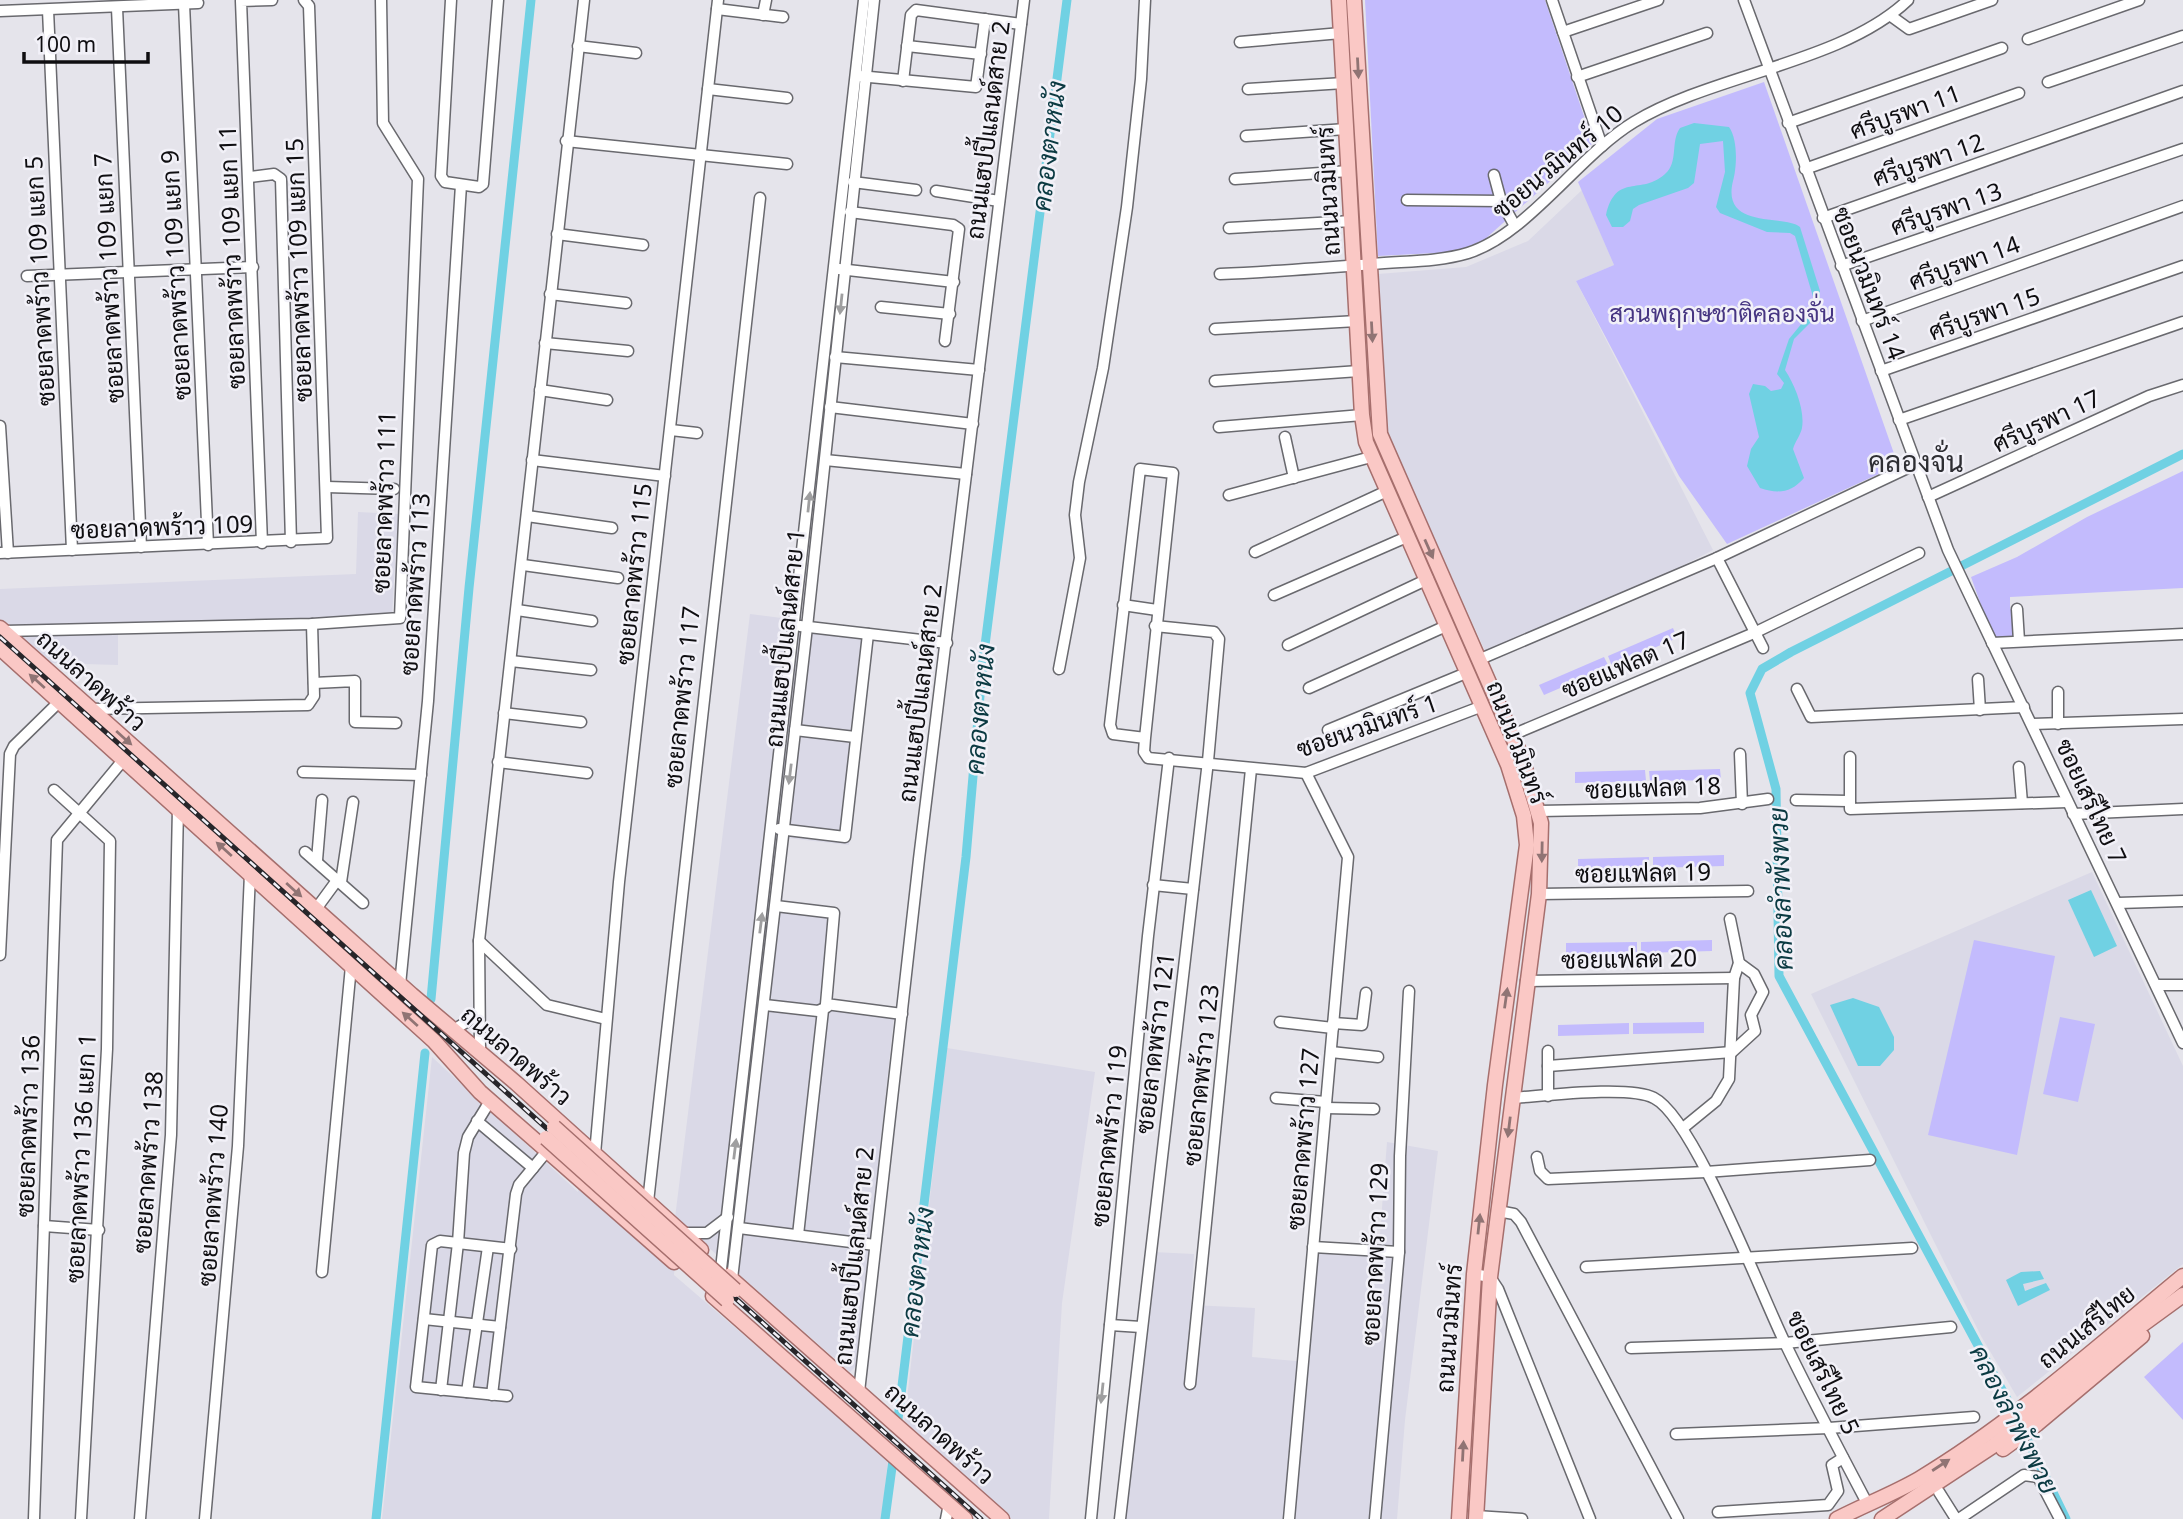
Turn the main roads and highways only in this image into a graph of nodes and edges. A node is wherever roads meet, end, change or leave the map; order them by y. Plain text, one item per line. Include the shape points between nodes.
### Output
1 (1339, 0) edge
2 (1354, 0) edge
3 (1362, 265) junction
4 (2, 629) edge
5 (0, 648) edge
6 (412, 995) junction
7 (434, 1041) junction
8 (549, 1139) junction
9 (727, 1274) junction
10 (2183, 1276) edge
11 (2183, 1295) edge
12 (715, 1297) junction
13 (2183, 1301) edge
14 (1917, 1481) junction
15 (947, 1512) edge
16 (1476, 1517) edge
17 (965, 1519) edge
18 (974, 1519) edge
19 (990, 1519) edge
20 (1002, 1519) edge
21 (1460, 1519) edge
22 (1837, 1519) edge
23 (1857, 1519) edge
24 (1882, 1519) edge
25 (1895, 1519) edge

1 - 3 main road, ถนนนวมินทร์ via 1352,221
2 -> 3 main road, ถนนนวมินทร์
3 -> 16 main road, ถนนนวมินทร์ via 1380,434 1532,783 1542,843 1490,1277
21 -> 3 main road, ถนนนวมินทร์ via 1474,1274 1527,845 1517,790 1371,457 1359,371
4 -> 6 main road, ถนนลาดพร้าว
7 -> 5 main road, ถนนลาดพร้าว
6 - 8 main road
6 - 9 main road, ถนนลาดพร้าว
7 - 8 main road
7 - 8 main road, ถนนลาดพร้าว via 490,1101
8 - 12 main road, ถนนลาดพร้าว
8 - 18 main road, bridge
8 - 19 main road, bridge
9 - 12 main road
9 - 20 main road, ถนนลาดพร้าว
14 -> 10 main road, ถนนเสรีไทย via 2024,1406
11 - 24 main road via 1976,1458
12 - 15 main road, ถนนลาดพร้าว
13 - 25 main road, ถนนเสรีไทย via 2022,1436
14 - 22 main road, ถนนเสรีไทย
14 - 23 main road
15 - 17 main road, ถนนลาดพร้าว

